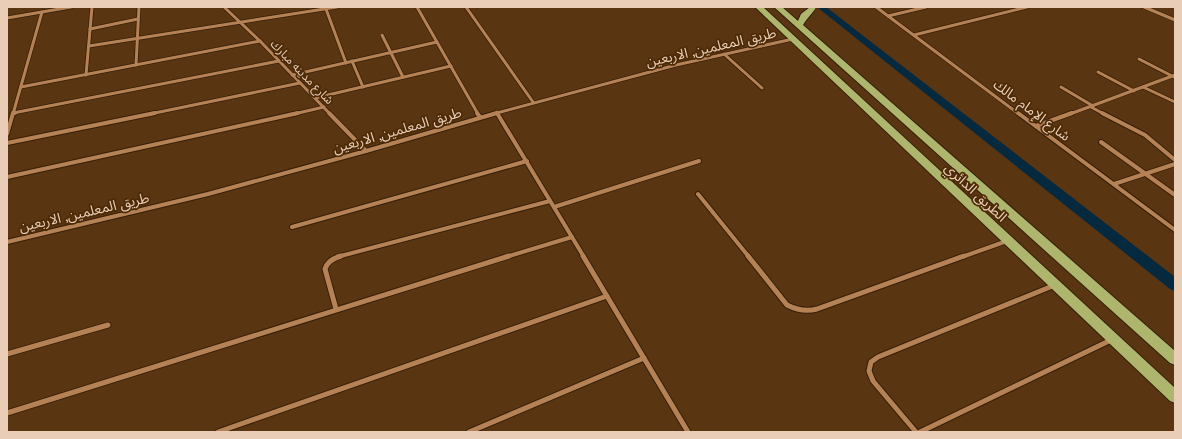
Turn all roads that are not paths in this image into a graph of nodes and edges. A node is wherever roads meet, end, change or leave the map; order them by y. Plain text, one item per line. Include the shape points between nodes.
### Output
1 (71, 7) edge
2 (92, 7) edge
3 (139, 7) edge
4 (224, 7) edge
5 (337, 7) edge
6 (417, 7) edge
7 (466, 7) edge
8 (759, 7) edge
9 (778, 7) edge
10 (804, 7) edge
11 (816, 7) edge
12 (876, 7) edge
13 (926, 7) edge
14 (1027, 7) edge
15 (1144, 7) edge
16 (326, 9) junction
17 (42, 12) junction
18 (888, 16) junction
19 (7, 18) edge
20 (138, 19) junction
21 (1175, 20) edge
22 (241, 23) junction
23 (799, 26) junction
24 (90, 28) junction
25 (382, 35) dead end
26 (914, 35) junction
27 (137, 39) junction
28 (793, 39) junction
29 (260, 41) junction
30 (437, 42) junction
31 (89, 46) junction
32 (391, 53) junction
33 (724, 54) junction
34 (1139, 59) dead end
35 (279, 61) junction
36 (352, 61) junction
37 (346, 63) junction
38 (136, 65) junction
39 (451, 66) junction
40 (1098, 72) dead end
41 (86, 75) junction
42 (292, 75) junction
43 (1174, 76) edge
44 (403, 77) junction
45 (300, 83) junction
46 (21, 87) junction
47 (363, 87) junction
48 (1061, 87) dead end
49 (1143, 87) junction
50 (762, 88) dead end
51 (1134, 91) junction
52 (315, 98) junction
53 (533, 102) junction
54 (1175, 102) edge
55 (324, 107) junction
56 (1092, 107) junction
57 (13, 112) junction
58 (497, 112) junction
59 (480, 117) junction
60 (1036, 126) junction
61 (7, 134) edge
62 (1101, 142) dead end
63 (7, 143) edge
64 (366, 151) junction
65 (1175, 160) edge
66 (527, 161) junction
67 (699, 161) dead end
68 (1175, 164) edge
69 (1145, 173) junction
70 (7, 177) edge
71 (1114, 184) junction
72 (698, 194) dead end
73 (1175, 195) edge
74 (550, 201) junction
75 (554, 207) junction
76 (292, 226) dead end
77 (1175, 230) edge
78 (572, 237) junction
79 (1008, 241) junction
80 (7, 242) edge
81 (1056, 285) junction
82 (607, 296) junction
83 (336, 309) junction
84 (108, 325) dead end
85 (1113, 339) junction
86 (7, 354) edge
87 (644, 358) junction
88 (1175, 358) edge
89 (1175, 397) edge
90 (7, 414) edge
91 (218, 432) edge
92 (469, 432) edge
93 (688, 432) edge
94 (916, 432) edge
95 (920, 432) edge

1 - 17 street
2 - 24 street
3 - 20 street
4 - 22 street, شارع مدينه مبارك
5 - 16 street
6 - 30 street
7 - 53 street
8 - 28 highway, الطريق الدائري
9 - 23 highway, الطريق الدائري
10 - 11 highway
11 - 23 highway via 804,16
12 - 18 street, شارع الإمام مالك
13 - 18 street
14 - 26 street
15 - 21 street
16 - 22 street
16 - 37 street
17 - 19 street
17 - 46 street
18 - 26 street, شارع الإمام مالك
20 - 24 street
20 - 27 street
22 - 27 street
22 - 29 street, شارع مدينه مبارك
23 - 88 highway, الطريق الدائري
24 - 31 street
25 - 32 street
26 - 60 street, شارع الإمام مالك
27 - 31 street
27 - 38 street
28 - 33 street, طريق المعلمين, الاربعين
28 - 79 highway, الطريق الدائري
29 - 35 street, شارع مدينه مبارك
29 - 38 street
30 - 32 street
30 - 39 street
31 - 41 street
32 - 36 street
32 - 44 street
33 - 50 street
33 - 53 street, طريق المعلمين, الاربعين
34 - 43 street
35 - 42 street, شارع مدينه مبارك
35 - 57 street
36 - 37 street
36 - 47 street
37 - 42 street
38 - 41 street
39 - 44 street
39 - 59 street
40 - 51 street
41 - 46 street
42 - 45 street, شارع مدينه مبارك
43 - 49 street
44 - 47 street
45 - 52 street, شارع مدينه مبارك
45 - 63 street
46 - 57 street
47 - 52 street
48 - 56 street
49 - 51 street
49 - 54 street
51 - 56 street
52 - 55 street, شارع مدينه مبارك
53 - 58 street, طريق المعلمين, الاربعين
55 - 64 street, شارع مدينه مبارك
55 - 70 street
56 - 60 street
56 - 65 street via 1144,135
57 - 61 street
58 - 59 street, طريق المعلمين, الاربعين
58 - 66 street
59 - 64 street, طريق المعلمين, الاربعين
60 - 71 street, شارع الإمام مالك
62 - 69 street
64 - 80 street, طريق المعلمين, الاربعين via 208,194
66 - 74 street
66 - 76 street
67 - 75 street
68 - 69 street
69 - 71 street
69 - 73 street
71 - 77 street, شارع الإمام مالك
72 - 79 street via 787,305 799,311 817,309
74 - 75 street
74 - 83 street via 334,258 325,269
75 - 78 street
78 - 82 street
78 - 83 street
79 - 81 highway, الطريق الدائري
81 - 85 highway, الطريق الدائري
81 - 94 street via 871,362 869,371 873,380
82 - 87 street
82 - 91 street
83 - 90 street
84 - 86 street
85 - 89 highway, الطريق الدائري
85 - 95 street
87 - 92 street
87 - 93 street

